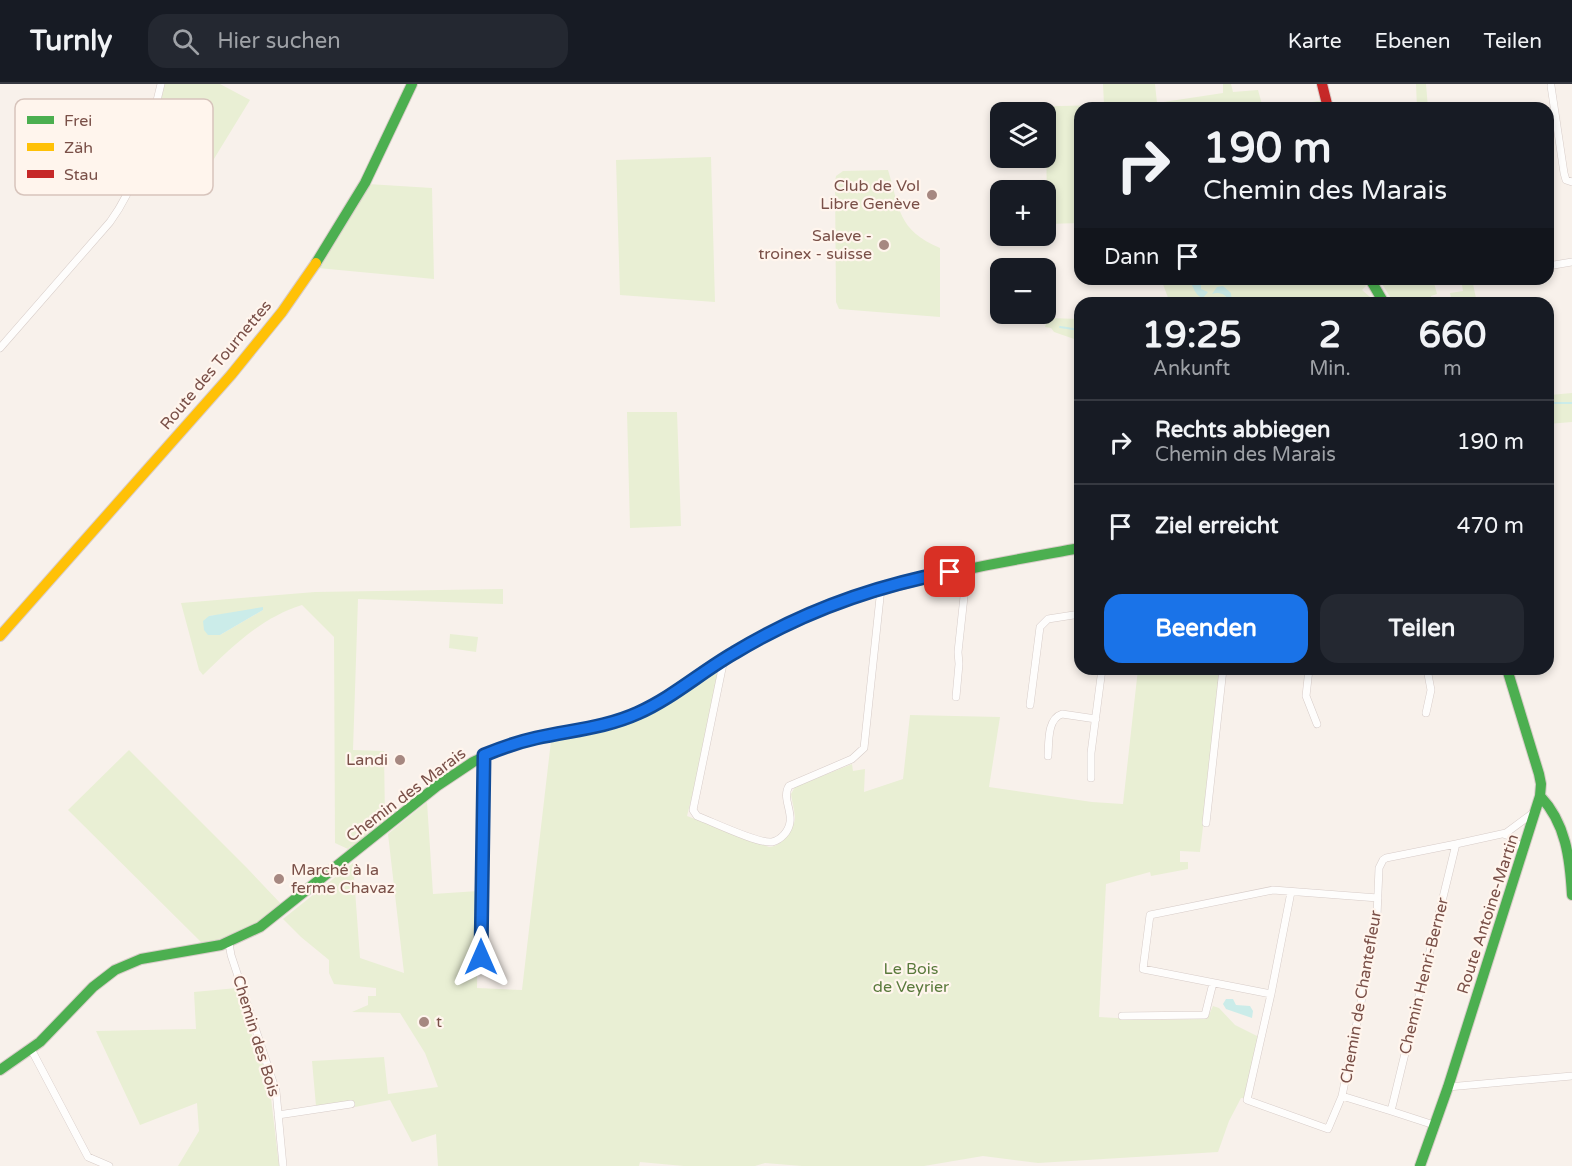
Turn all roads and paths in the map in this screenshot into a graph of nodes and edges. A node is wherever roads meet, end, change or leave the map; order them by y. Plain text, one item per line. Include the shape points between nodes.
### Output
1 (161, 84) edge
2 (412, 84) edge
3 (1322, 84) edge
4 (1551, 86) dead end
5 (157, 99) edge
6 (1326, 102) edge
7 (1553, 102) edge
8 (1554, 106) edge
9 (1572, 182) edge
10 (127, 195) edge
11 (1572, 262) edge
12 (1554, 265) edge
13 (0, 348) edge
14 (1074, 549) edge
15 (967, 569) junction
16 (881, 588) junction
17 (1074, 615) edge
18 (0, 636) edge
19 (724, 658) junction
20 (1101, 675) edge
21 (1221, 675) edge
22 (1308, 675) edge
23 (1428, 675) edge
24 (1509, 675) edge
25 (956, 697) dead end
26 (1030, 705) dead end
27 (1426, 712) dead end
28 (1096, 719) junction
29 (1317, 724) dead end
30 (484, 755) junction
31 (1048, 756) dead end
32 (1091, 778) dead end
33 (1540, 796) junction
34 (1536, 810) junction
35 (1206, 823) dead end
36 (1503, 834) junction
37 (1456, 844) junction
38 (1524, 850) junction
39 (1291, 892) junction
40 (1572, 895) edge
41 (1378, 898) junction
42 (229, 943) junction
43 (481, 957) dead end
44 (1213, 983) junction
45 (1271, 994) junction
46 (1122, 1016) dead end
47 (31, 1049) junction
48 (0, 1070) edge
49 (1572, 1076) edge
50 (1448, 1087) junction
51 (1342, 1096) junction
52 (351, 1104) dead end
53 (1391, 1111) junction
54 (278, 1115) junction
55 (1434, 1125) junction
56 (109, 1166) edge
57 (283, 1166) edge
58 (1420, 1166) edge

1 - 5 street
2 - 18 street, Route des Tournettes via 365,183 282,312
3 - 6 street
4 - 7 street
8 - 9 street via 1564,174
10 - 13 street via 106,228
11 - 12 street
14 - 15 street, Chemin des Marais
15 - 16 street, Chemin des Marais
15 - 25 street
16 - 19 street, Chemin des Marais via 797,620
16 - 19 street via 865,742 858,760 789,786 786,794 790,822 787,832 775,841 741,834 697,816 693,810
17 - 26 street via 1048,619 1040,627
19 - 30 street, Chemin des Marais via 658,702 626,718 592,729 525,741
20 - 28 street
21 - 35 street
22 - 29 street via 1306,696
23 - 27 street via 1431,690
24 - 33 street, Route Antoine-Martin via 1539,774
28 - 31 street via 1058,715 1052,724
28 - 32 street
30 - 42 street, Chemin des Marais via 437,786 274,917
30 - 43 street
33 - 34 street, Route Antoine-Martin
33 - 40 street via 1554,814 1565,843
34 - 36 street
34 - 38 street, Route Antoine-Martin
36 - 37 street
36 - 38 street
37 - 41 street, Chemin de Chantefleur via 1383,860
37 - 53 street, Chemin Henri-Berner
38 - 50 street, Route Antoine-Martin
39 - 41 street, Chemin de Chantefleur
39 - 44 street, Chemin de Chantefleur via 1267,891 1150,915 1143,969
39 - 45 street, Chemin de Chantefleur
41 - 51 street, Chemin de Chantefleur via 1372,948
42 - 47 street, Chemin des Marais via 122,966 99,981
42 - 54 street, Chemin des Bois via 273,1080
44 - 45 street, Chemin de Chantefleur
44 - 46 street via 1205,1015
45 - 51 street, Chemin de Chantefleur via 1247,1100 1328,1130
47 - 48 street, Chemin des Marais
47 - 56 street via 88,1157
49 - 50 street
50 - 55 street, Route Antoine-Martin
51 - 53 street, Chemin de Chantefleur
52 - 54 street
53 - 55 street
54 - 57 street, Chemin des Bois
55 - 58 street, Route Antoine-Martin

